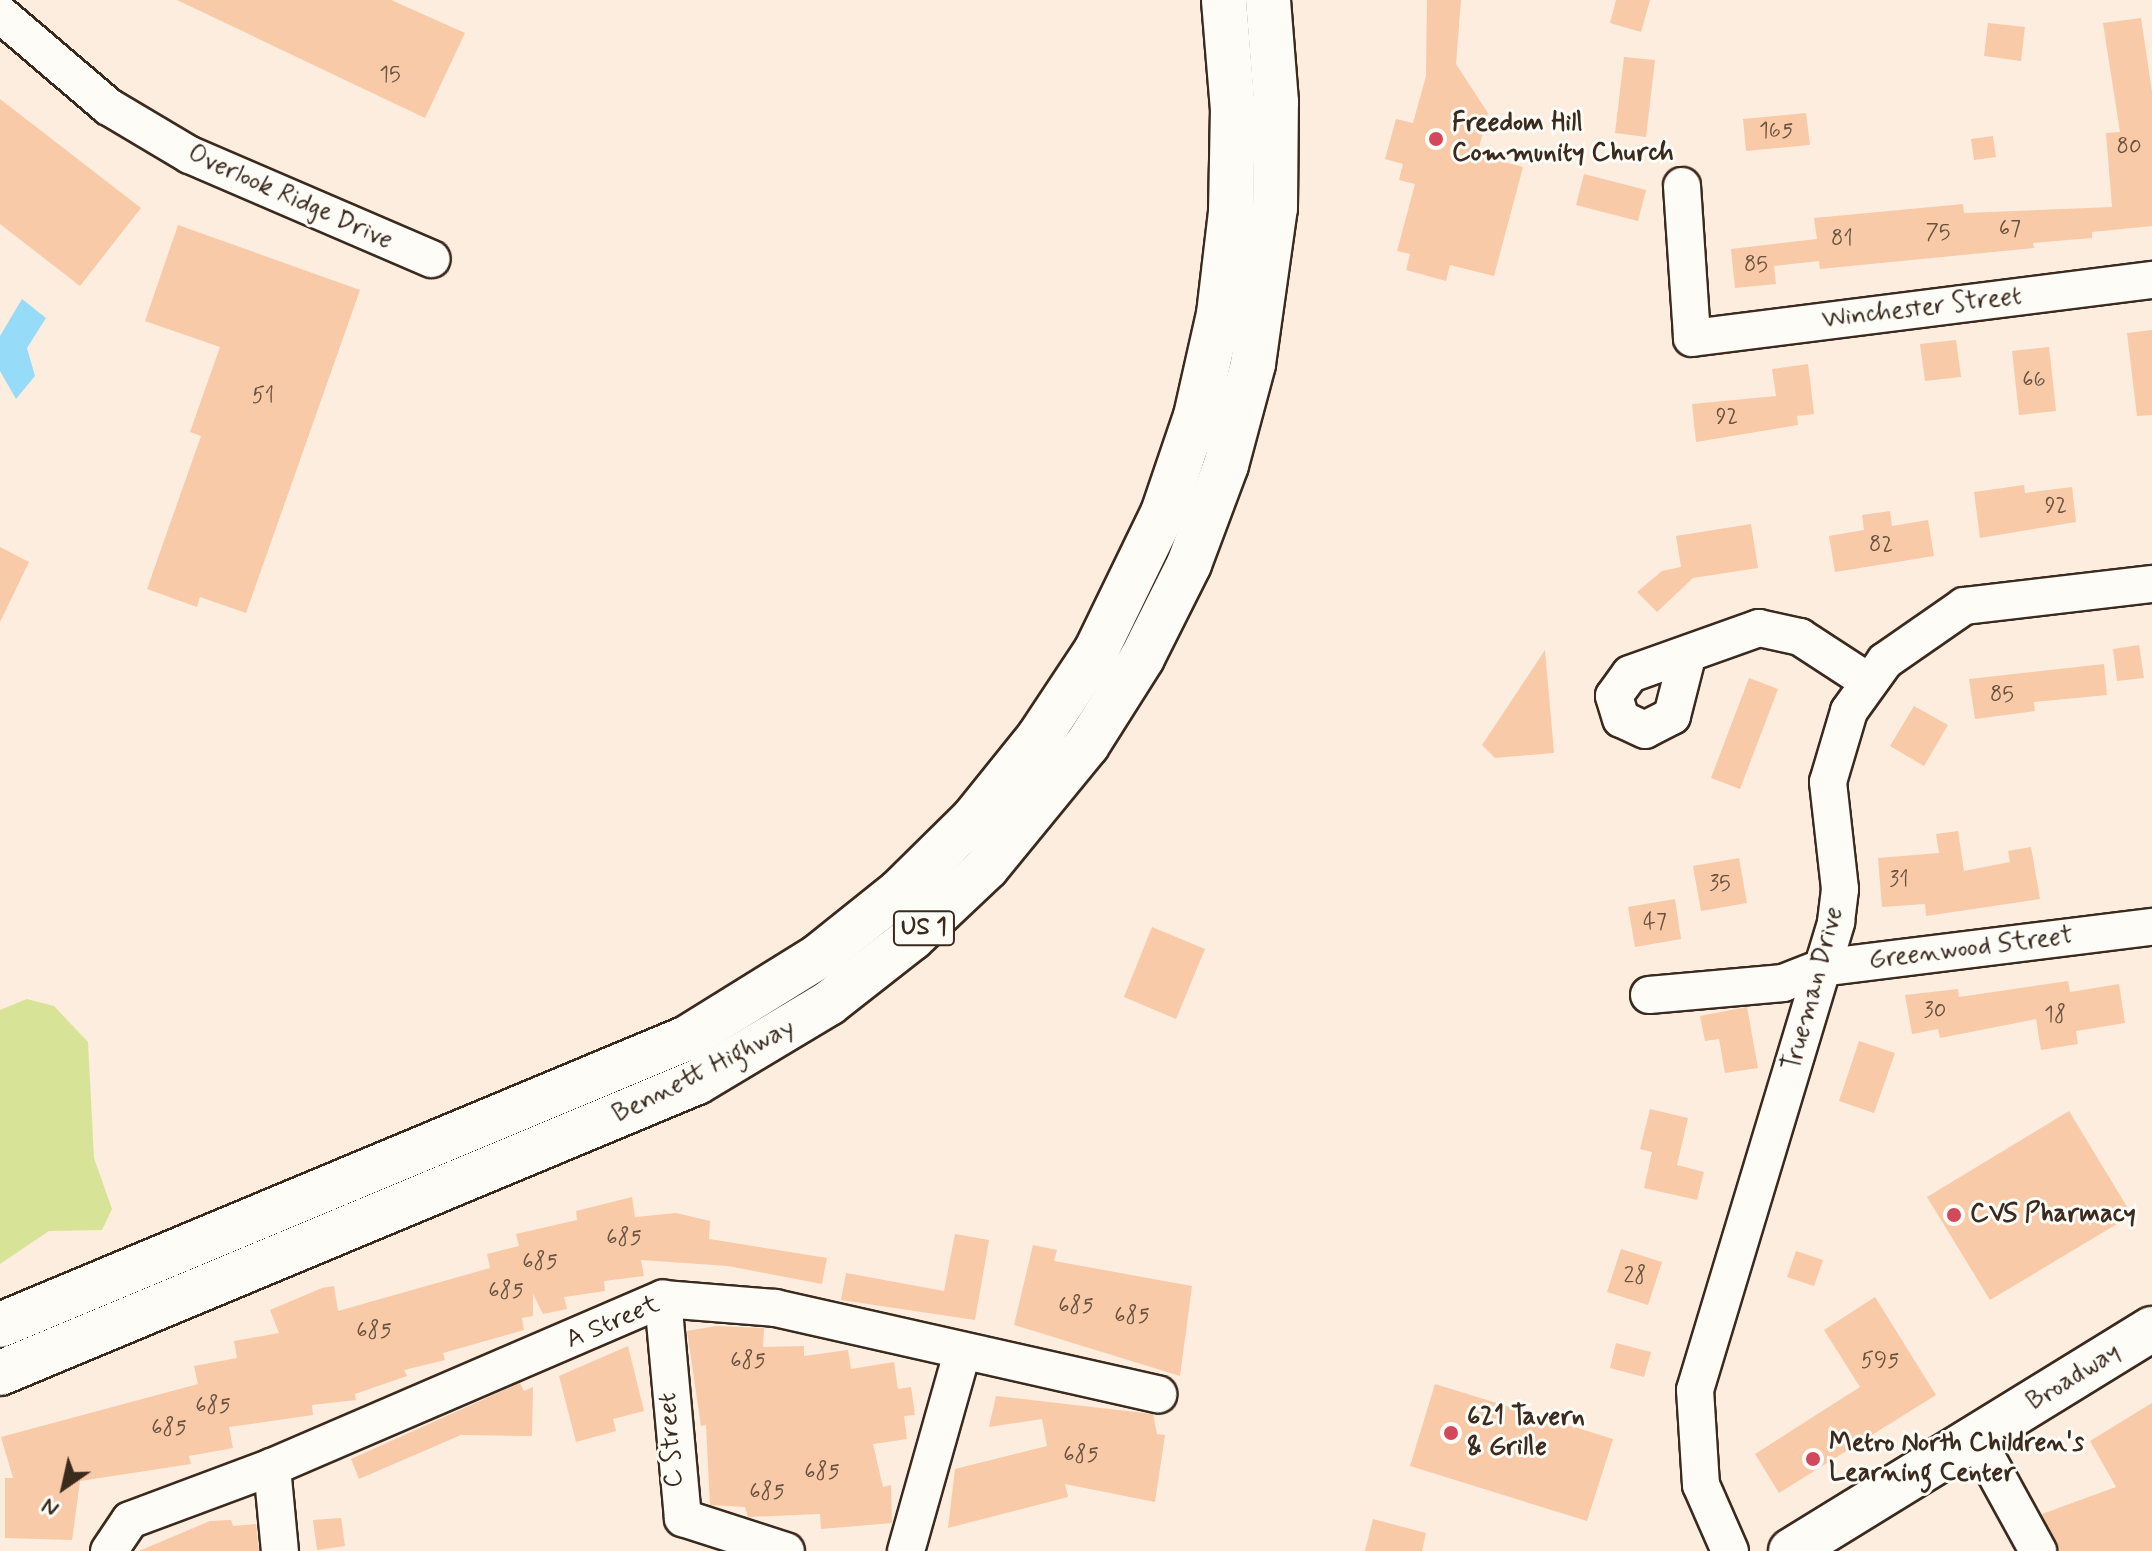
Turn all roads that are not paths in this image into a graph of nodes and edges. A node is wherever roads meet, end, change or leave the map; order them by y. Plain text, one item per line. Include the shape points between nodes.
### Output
1 (5, 0) edge
2 (1224, 0) edge
3 (1268, 0) edge
4 (0, 11) edge
5 (1682, 186) dead end
6 (432, 259) dead end
7 (2152, 280) edge
8 (2152, 584) edge
9 (1687, 657) dead end
10 (1869, 682) junction
11 (2152, 927) edge
12 (1821, 968) junction
13 (1649, 995) dead end
14 (663, 1299) junction
15 (0, 1325) edge
16 (2152, 1329) edge
17 (962, 1353) junction
18 (0, 1373) edge
19 (1158, 1394) dead end
20 (1976, 1438) junction
21 (272, 1467) junction
22 (109, 1551) edge
23 (280, 1551) edge
24 (786, 1551) edge
25 (906, 1551) edge
26 (1730, 1551) edge
27 (1791, 1551) edge
28 (2038, 1551) edge

1 - 4 street
2 - 15 main road, Bennett Highway / US 1 via 1233,110 1231,212 1219,314 1196,416 1163,513 1102,640 1039,737 973,819 829,949 687,1038
3 - 18 main road, Bennett Highway / US 1 via 1276,102 1275,208 1256,352 1226,465 1189,564 1142,658 1079,756 987,867 912,938 829,1003 697,1082
4 - 6 street, Overlook Ridge Drive via 73,80 143,128 245,183
5 - 7 street, Winchester Street via 1692,338
8 - 10 street, Trueman Drive via 1964,606 1885,661
9 - 10 street via 1735,635 1779,628 1828,652
10 - 12 street, Trueman Drive via 1834,745 1828,782 1840,889
11 - 12 street, Greenwood Street
12 - 13 street, Greenwood Street via 1783,983
12 - 26 street, Trueman Drive via 1695,1390 1701,1485
14 - 17 street, A Street via 775,1308
14 - 21 street, A Street
14 - 24 street, C Street via 677,1505 683,1518
16 - 20 main road, Broadway
17 - 19 street, A Street
17 - 25 street
20 - 27 main road, Broadway
20 - 28 street
21 - 22 street, A Street via 130,1520
21 - 23 street

